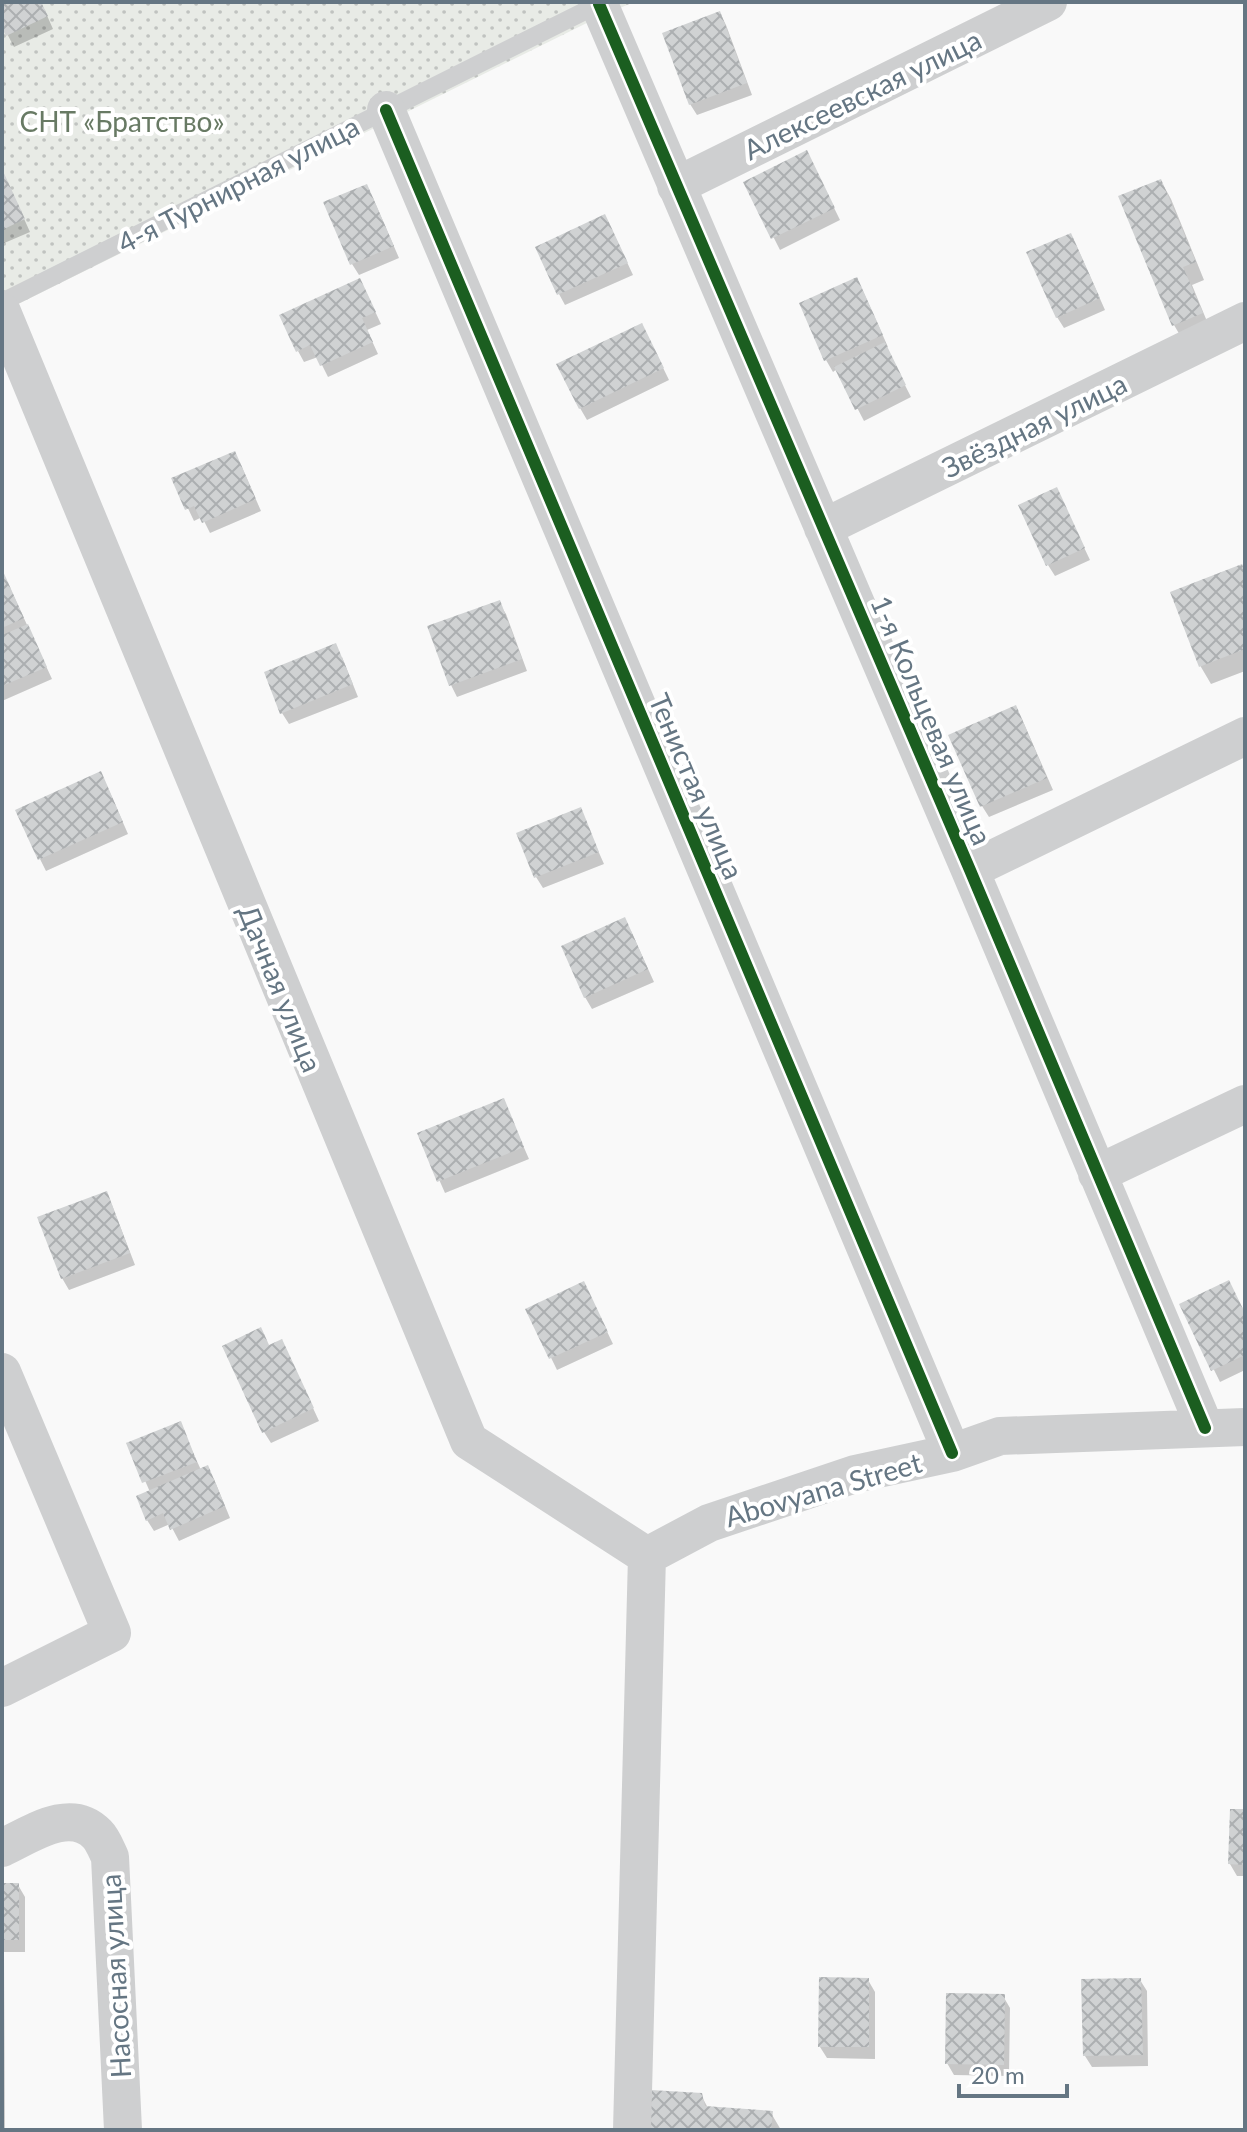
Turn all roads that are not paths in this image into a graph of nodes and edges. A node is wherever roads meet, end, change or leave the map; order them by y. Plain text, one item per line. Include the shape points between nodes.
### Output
1 (1048, 2) edge
2 (604, 13) edge
3 (392, 124) junction
4 (676, 186) junction
5 (2, 302) edge
6 (1245, 321) edge
7 (8, 325) edge
8 (823, 528) junction
9 (1245, 736) edge
10 (970, 870) junction
11 (1245, 1104) edge
12 (1097, 1174) junction
13 (2, 1372) edge
14 (1245, 1427) edge
15 (1205, 1428) junction
16 (952, 1453) junction
17 (647, 1556) junction
18 (2, 1688) edge
19 (2, 1848) edge
20 (123, 2130) edge
21 (632, 2130) edge

1 - 4 street, Алексеевская улица
2 - 3 lane, 4-я Турнирная улица
2 - 4 street, 1-я Кольцевая улица
3 - 5 lane, 4-я Турнирная улица
3 - 16 street, Тенистая улица
4 - 8 street, 1-я Кольцевая улица
6 - 8 street, Звёздная улица
7 - 17 street, Дачная улица via 469,1441
8 - 10 street, 1-я Кольцевая улица
9 - 10 street
10 - 12 street, 1-я Кольцевая улица
11 - 12 street
12 - 15 street, 1-я Кольцевая улица
13 - 18 street via 112,1633
14 - 15 street, Abovyana Street
15 - 16 street, Abovyana Street via 1000,1436
16 - 17 street, Abovyana Street via 855,1474 709,1523
17 - 21 street
19 - 20 street, Насосная улица via 53,1824 71,1822 89,1827 110,1857

